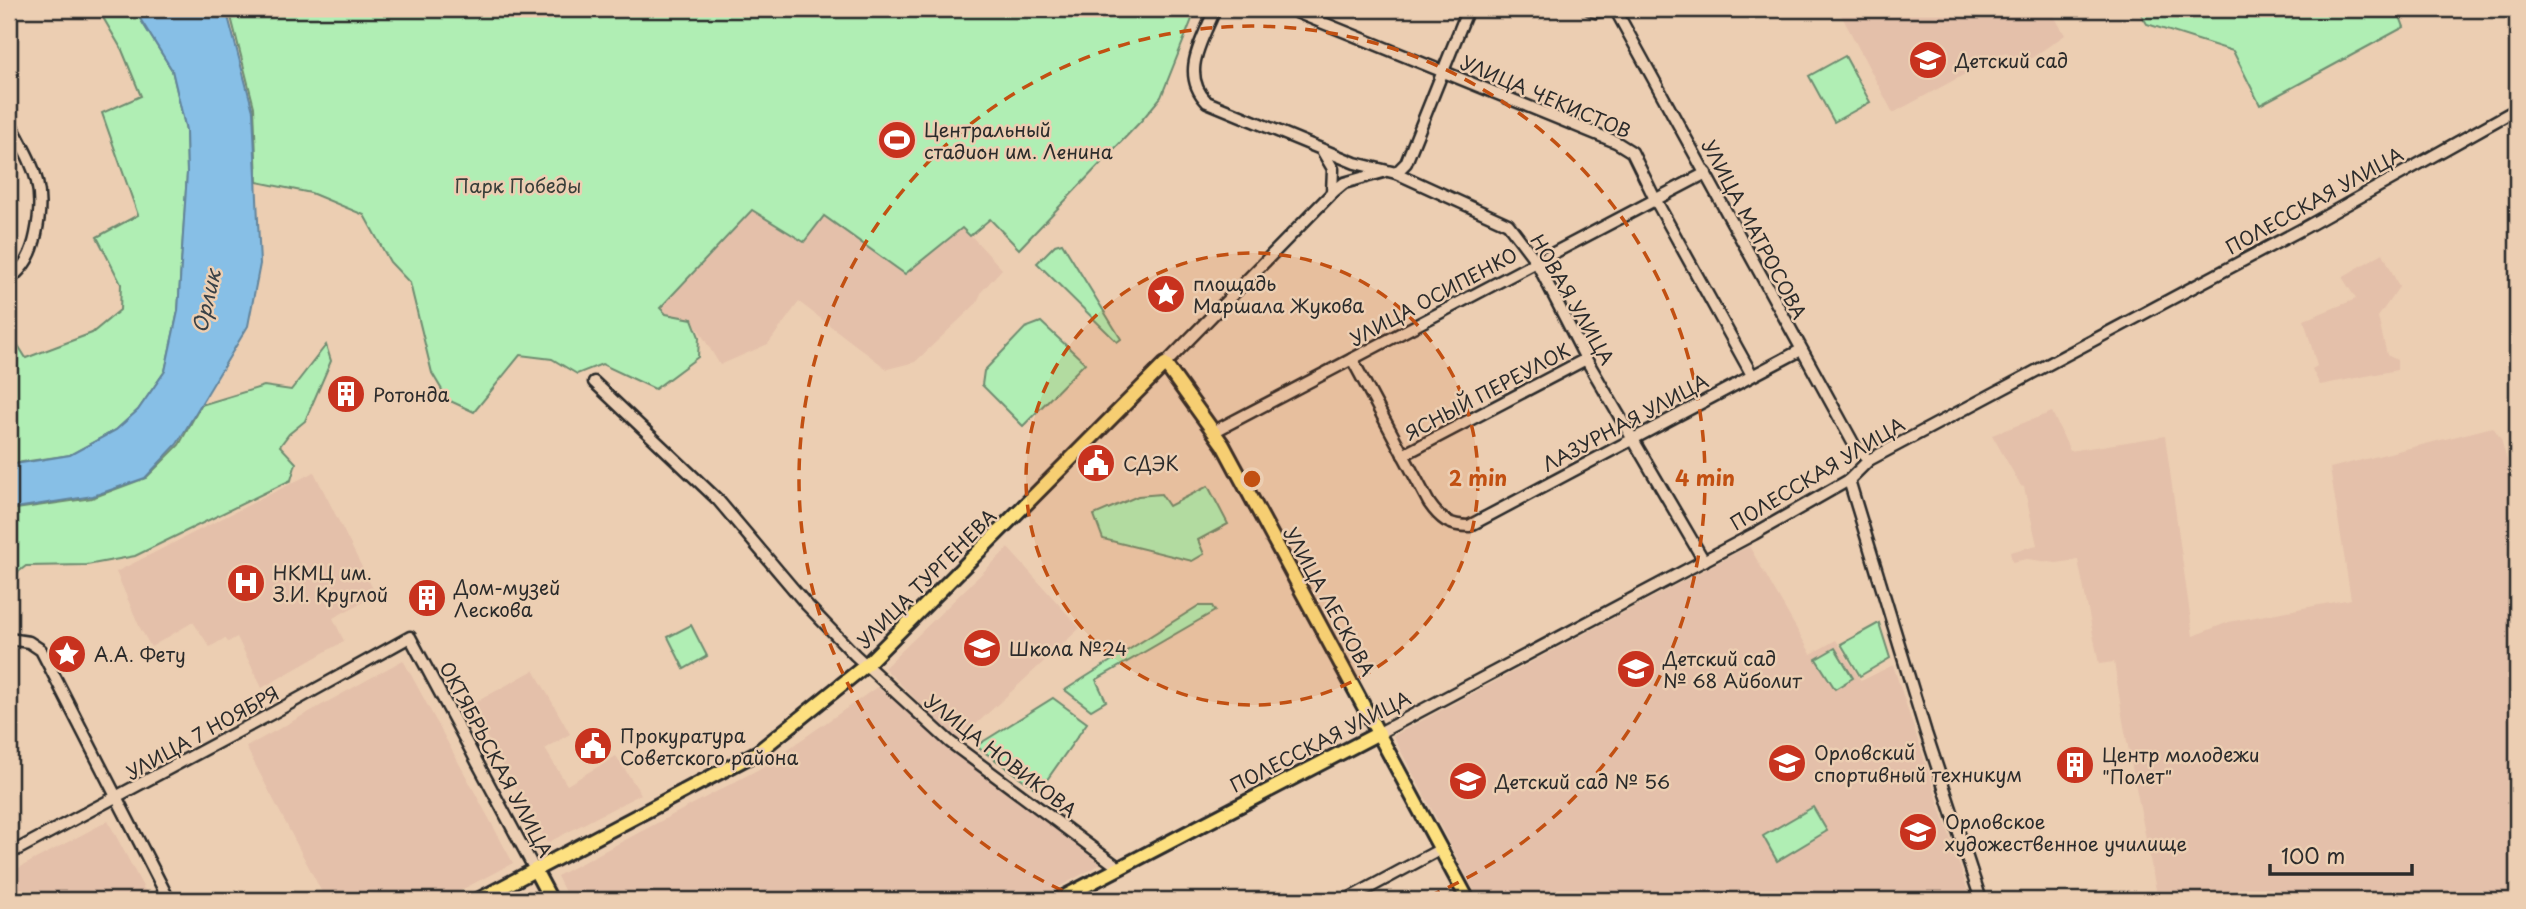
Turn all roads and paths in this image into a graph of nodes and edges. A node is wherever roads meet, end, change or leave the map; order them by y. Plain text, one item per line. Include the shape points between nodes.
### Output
1 (1215, 9) edge
2 (1289, 9) edge
3 (1468, 9) edge
4 (1589, 9) edge
5 (1614, 9) edge
6 (1444, 71) junction
7 (2517, 109) edge
8 (9, 120) edge
9 (1321, 149) junction
10 (1384, 172) junction
11 (1396, 173) junction
12 (1706, 173) junction
13 (1332, 193) junction
14 (1655, 199) junction
15 (1536, 261) junction
16 (9, 280) edge
17 (1801, 350) junction
18 (1352, 359) junction
19 (1586, 359) junction
20 (1165, 364) junction
21 (1752, 375) junction
22 (594, 382) dead end
23 (1215, 431) junction
24 (1633, 437) junction
25 (1403, 455) junction
26 (1870, 460) junction
27 (1849, 480) junction
28 (1704, 561) junction
29 (410, 637) joint
30 (9, 639) edge
31 (866, 666) junction
32 (1379, 733) junction
33 (116, 798) junction
34 (1441, 849) junction
35 (9, 854) edge
36 (1118, 867) junction
37 (535, 870) junction
38 (169, 900) edge
39 (478, 900) edge
40 (551, 900) edge
41 (1058, 900) edge
42 (1346, 900) edge
43 (1468, 900) edge
44 (1981, 900) edge

1 - 9 street, НОВАЯ УЛИЦА via 1192,68 1195,86 1207,102
2 - 6 street, УЛИЦА ЧЕКИСТОВ
3 - 6 street
4 - 5 street, УЛИЦА МАТРОСОВА
5 - 12 street, УЛИЦА МАТРОСОВА
6 - 11 street via 1406,163
6 - 14 street, УЛИЦА ЧЕКИСТОВ via 1616,142 1632,152
7 - 26 street, ПОЛЕССКАЯ УЛИЦА
8 - 16 street via 34,170 41,209 33,246 20,271
9 - 10 street, НОВАЯ УЛИЦА
9 - 13 street via 1333,169
10 - 11 street, НОВАЯ УЛИЦА
10 - 13 street, УЛИЦА ТУРГЕНЕВА via 1344,183
11 - 15 street, НОВАЯ УЛИЦА via 1508,224
12 - 14 street, УЛИЦА ОСИПЕНКО
12 - 17 street, УЛИЦА МАТРОСОВА
13 - 20 street, УЛИЦА ТУРГЕНЕВА
14 - 15 street, УЛИЦА ОСИПЕНКО
14 - 21 street, УЛИЦА ЧЕКИСТОВ
15 - 18 street, УЛИЦА ОСИПЕНКО
15 - 19 street, НОВАЯ УЛИЦА
17 - 21 street, ЛАЗУРНАЯ УЛИЦА
17 - 26 street, УЛИЦА МАТРОСОВА via 1857,450
18 - 23 street, УЛИЦА ОСИПЕНКО
18 - 25 street, ЛАЗУРНАЯ УЛИЦА
19 - 24 street, НОВАЯ УЛИЦА
19 - 25 street, ЯСНЫЙ ПЕРЕУЛОК
20 - 23 main road, УЛИЦА ЛЕСКОВА
20 - 31 main road, УЛИЦА ТУРГЕНЕВА
21 - 24 street, ЛАЗУРНАЯ УЛИЦА
22 - 31 street, УЛИЦА НОВИКОВА via 718,500 806,604
23 - 32 main road, УЛИЦА ЛЕСКОВА
24 - 25 street, ЛАЗУРНАЯ УЛИЦА via 1469,526 1454,526 1436,513
24 - 28 street, НОВАЯ УЛИЦА
26 - 27 street, ПОЛЕССКАЯ УЛИЦА
27 - 28 street, ПОЛЕССКАЯ УЛИЦА
27 - 44 street
28 - 32 street, ПОЛЕССКАЯ УЛИЦА
29 - 33 street, УЛИЦА 7 НОЯБРЯ
29 - 37 street, ОКТЯБРЬСКАЯ УЛИЦА
30 - 33 street via 29,642 41,650
31 - 36 street, УЛИЦА НОВИКОВА via 950,742
31 - 37 main road, УЛИЦА ТУРГЕНЕВА via 758,752
32 - 34 main road, УЛИЦА ЛЕСКОВА
32 - 36 main road, ПОЛЕССКАЯ УЛИЦА
33 - 35 street, УЛИЦА 7 НОЯБРЯ
33 - 38 street
34 - 42 street
34 - 43 main road, УЛИЦА ЛЕСКОВА
36 - 41 main road, ПОЛЕССКАЯ УЛИЦА
37 - 39 main road, УЛИЦА ТУРГЕНЕВА
37 - 40 main road, ОКТЯБРЬСКАЯ УЛИЦА

